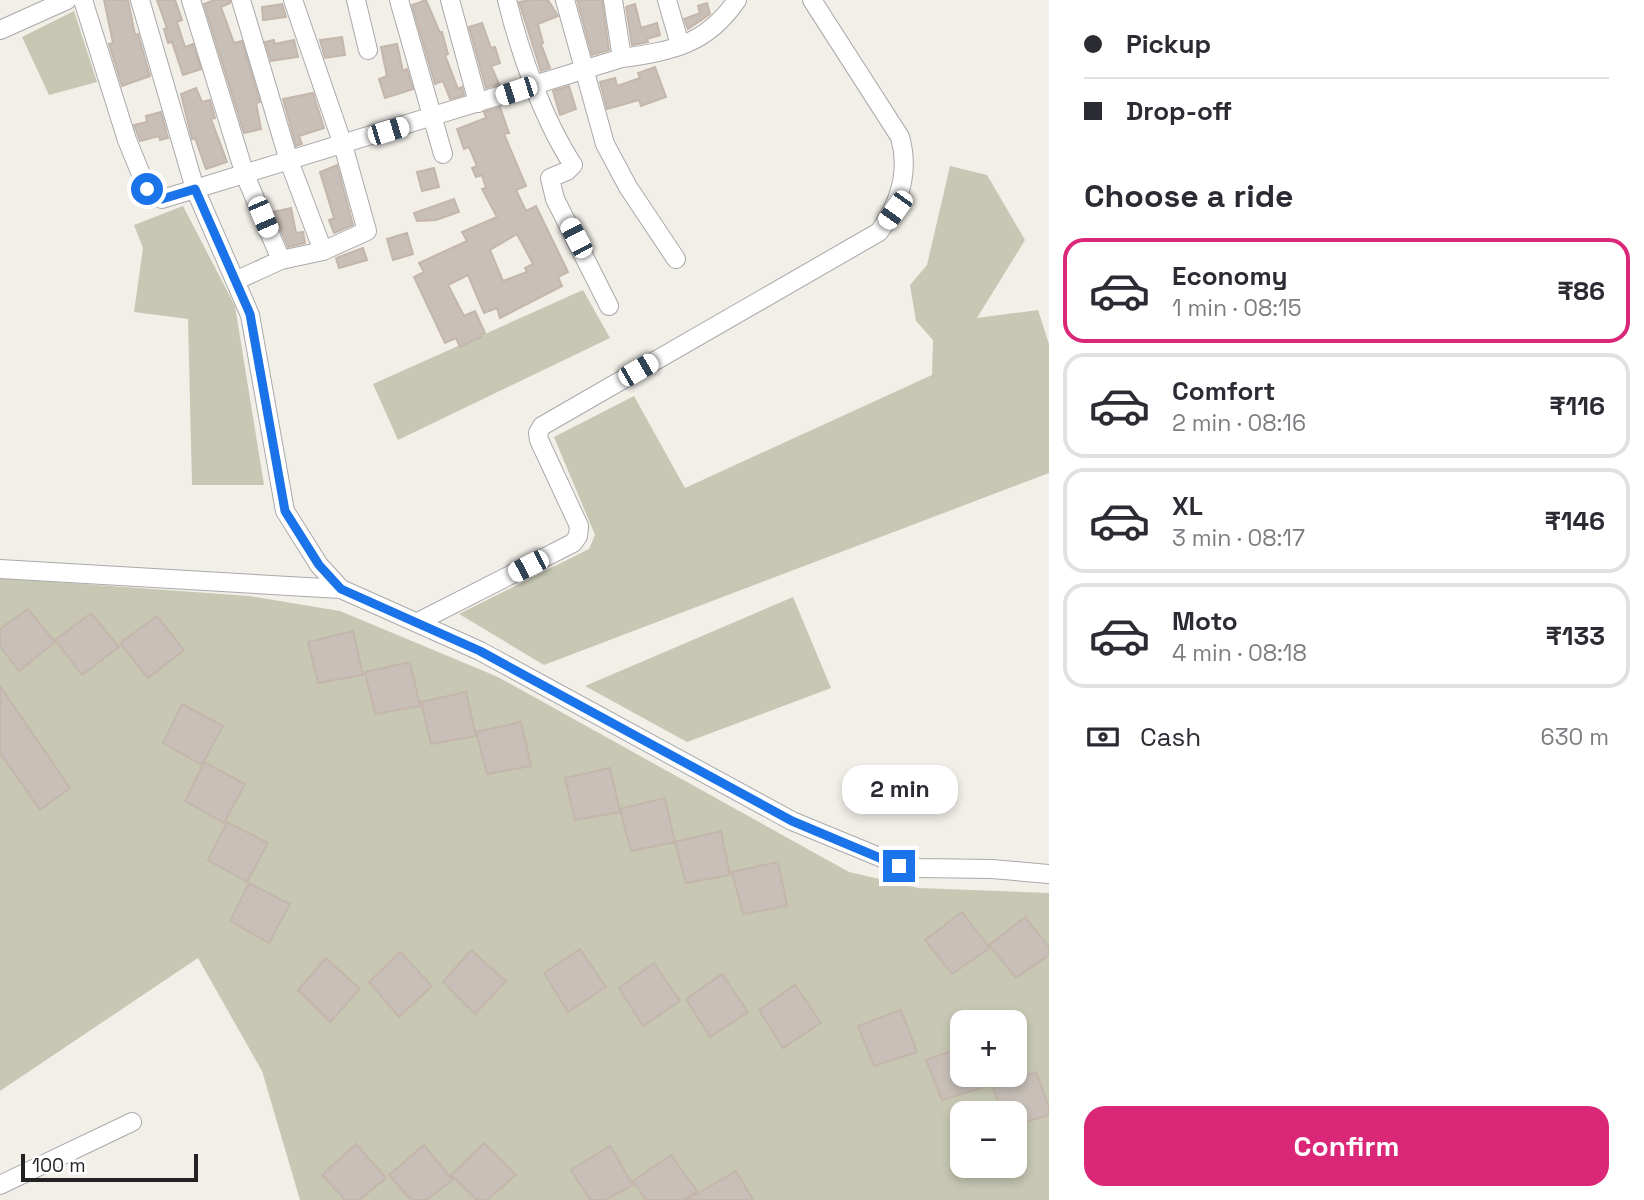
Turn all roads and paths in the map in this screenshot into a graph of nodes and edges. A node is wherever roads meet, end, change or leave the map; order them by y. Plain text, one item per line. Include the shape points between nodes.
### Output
1 (68, 0) edge
2 (83, 0) edge
3 (140, 0) edge
4 (191, 0) edge
5 (241, 0) edge
6 (293, 0) edge
7 (356, 0) edge
8 (399, 0) edge
9 (450, 0) edge
10 (506, 0) edge
11 (565, 0) edge
12 (613, 0) edge
13 (667, 0) edge
14 (812, 0) edge
15 (735, 1) edge
16 (0, 30) edge
17 (680, 45) junction
18 (368, 50) dead end
19 (622, 58) junction
20 (582, 70) junction
21 (535, 85) junction
22 (478, 103) junction
23 (433, 118) junction
24 (343, 145) junction
25 (443, 154) dead end
26 (289, 161) junction
27 (245, 175) junction
28 (195, 189) junction
29 (323, 251) junction
30 (676, 259) dead end
31 (281, 260) junction
32 (235, 281) junction
33 (609, 306) dead end
34 (0, 569) edge
35 (341, 589) junction
36 (418, 622) junction
37 (1049, 874) edge
38 (132, 1122) dead end
39 (0, 1185) edge

1 - 16 street
2 - 28 street via 147,189 162,199
3 - 28 street
4 - 27 street
5 - 26 street
6 - 24 street
7 - 18 street
8 - 23 street
9 - 22 street
10 - 21 street
11 - 20 street
12 - 19 street
13 - 17 street
14 - 36 street via 900,137 905,152 895,210 879,232 542,426 539,440 579,526 578,536 573,543
15 - 17 street via 706,35
17 - 19 street
19 - 20 street
20 - 21 street
20 - 30 street via 605,144
21 - 22 street
21 - 33 street via 573,165 550,178 555,199
22 - 23 street
23 - 24 street
23 - 25 street
24 - 26 street
24 - 29 street via 367,231
26 - 27 street
26 - 29 street
27 - 28 street
27 - 31 street
28 - 32 street
29 - 31 street
31 - 32 street
32 - 35 street via 250,314 285,511 319,565
34 - 35 street
35 - 36 street
36 - 37 street via 480,651 792,821 899,866
38 - 39 street

